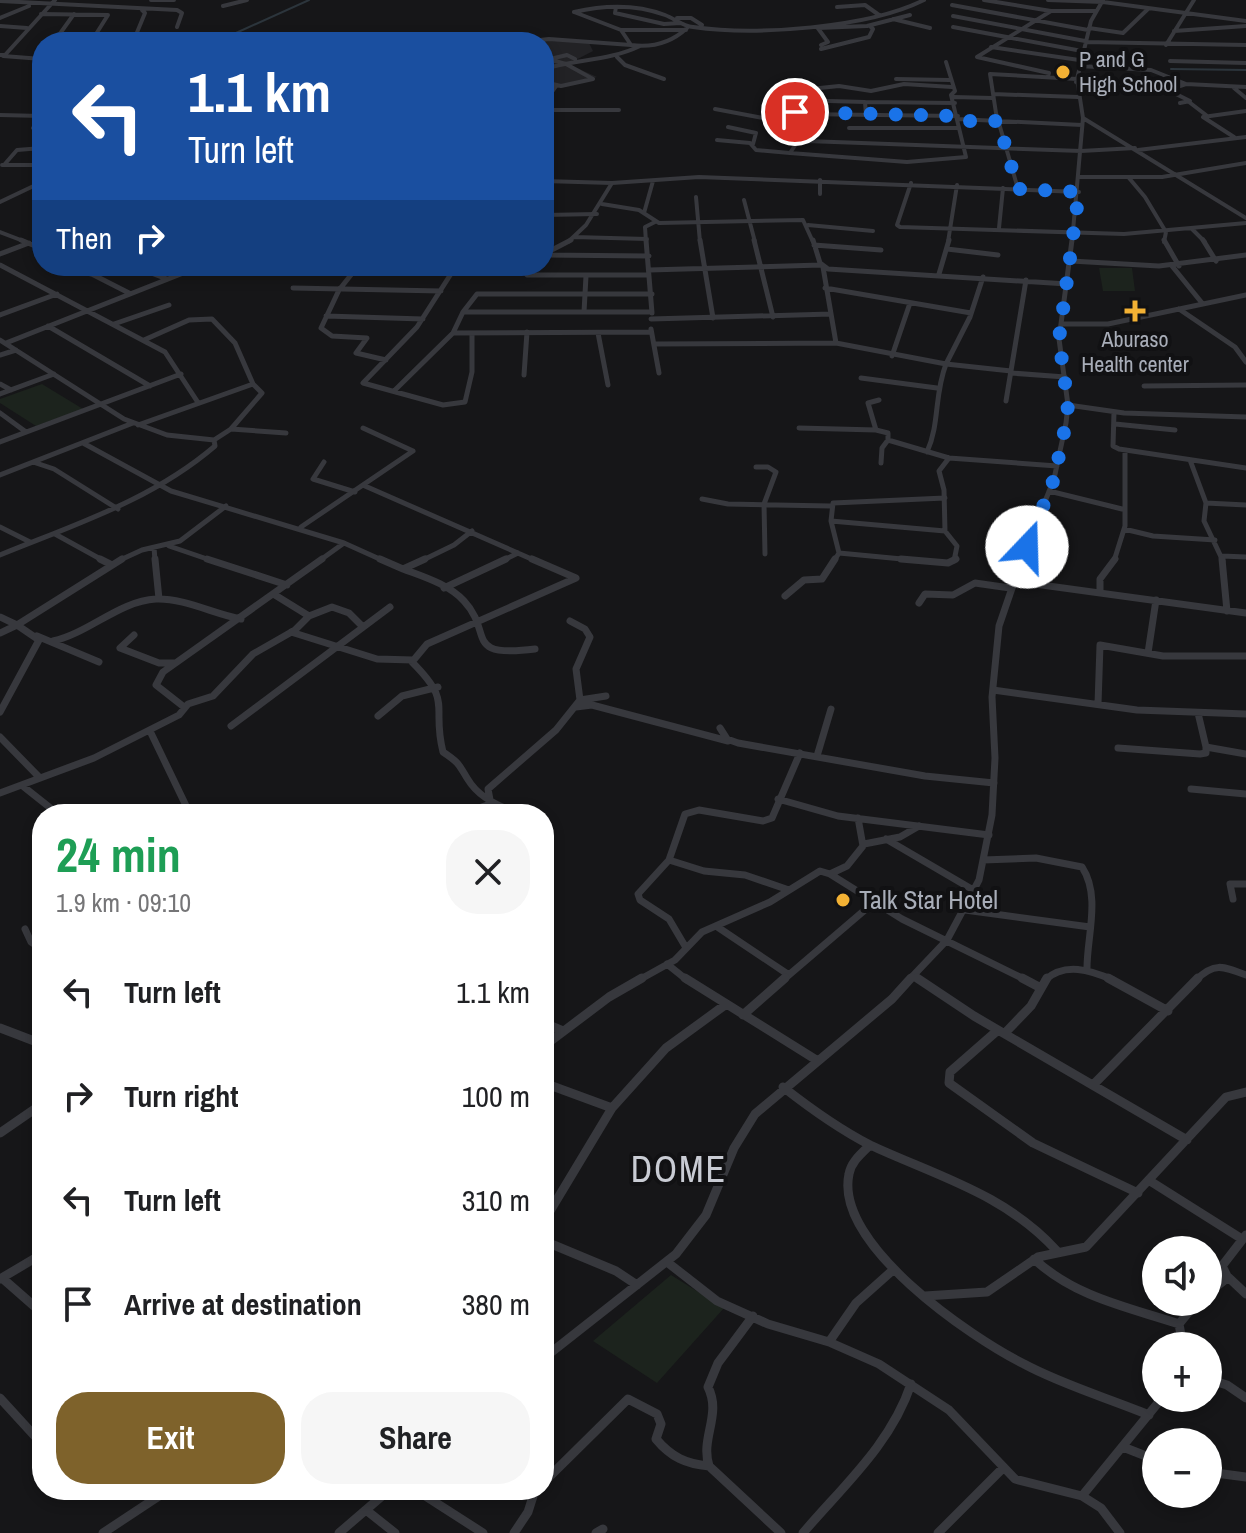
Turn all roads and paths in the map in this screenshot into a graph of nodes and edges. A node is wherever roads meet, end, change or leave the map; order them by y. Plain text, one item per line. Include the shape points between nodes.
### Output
1 (55, 0) edge
2 (141, 0) edge
3 (151, 0) edge
4 (174, 0) edge
5 (247, 0) edge
6 (924, 0) edge
7 (984, 0) edge
8 (1033, 0) edge
9 (1048, 0) edge
10 (1153, 0) edge
11 (1194, 0) edge
12 (0, 1) edge
13 (1103, 1) edge
14 (1003, 2) edge
15 (31, 5) junction
16 (50, 5) junction
17 (952, 5) dead end
18 (223, 6) dead end
19 (616, 7) junction
20 (837, 7) dead end
21 (1024, 7) junction
22 (129, 9) junction
23 (140, 9) junction
24 (1147, 9) junction
25 (987, 11) junction
26 (1051, 11) junction
27 (1096, 11) junction
28 (41, 14) junction
29 (74, 14) junction
30 (879, 15) junction
31 (910, 15) dead end
32 (1188, 15) junction
33 (953, 16) dead end
34 (0, 18) edge
35 (675, 19) junction
36 (893, 19) junction
37 (973, 20) junction
38 (1035, 20) junction
39 (812, 24) junction
40 (1246, 24) edge
41 (0, 26) edge
42 (704, 26) junction
43 (870, 26) junction
44 (177, 27) dead end
45 (686, 27) junction
46 (953, 27) dead end
47 (27, 28) junction
48 (818, 28) junction
49 (930, 28) dead end
50 (1019, 28) junction
51 (1089, 29) junction
52 (621, 30) junction
53 (1174, 31) junction
54 (61, 32) edge
55 (97, 32) edge
56 (137, 32) edge
57 (1004, 37) junction
58 (554, 39) edge
59 (647, 41) dead end
60 (1085, 41) junction
61 (631, 45) junction
62 (1166, 45) junction
63 (1246, 45) edge
64 (640, 46) junction
65 (655, 46) junction
66 (991, 47) junction
67 (1082, 51) junction
68 (2, 55) edge
69 (554, 57) edge
70 (617, 57) junction
71 (32, 59) edge
72 (575, 59) junction
73 (554, 61) edge
74 (1170, 61) dead end
75 (946, 62) dead end
76 (563, 63) junction
77 (1079, 63) junction
78 (1246, 63) edge
79 (554, 66) edge
80 (1048, 76) junction
81 (664, 79) dead end
82 (896, 79) dead end
83 (949, 80) junction
84 (1076, 81) junction
85 (1186, 84) junction
86 (556, 86) joint
87 (952, 87) junction
88 (1232, 87) junction
89 (1246, 87) edge
90 (554, 89) edge
91 (1178, 90) junction
92 (992, 96) junction
93 (1078, 97) junction
94 (1246, 98) edge
95 (793, 100) junction
96 (954, 100) junction
97 (865, 102) junction
98 (1189, 102) junction
99 (1180, 103) dead end
100 (715, 109) dead end
101 (554, 110) edge
102 (619, 110) dead end
103 (1246, 111) edge
104 (799, 114) junction
105 (1227, 114) junction
106 (0, 115) edge
107 (866, 115) junction
108 (1206, 115) junction
109 (32, 116) edge
110 (791, 118) junction
111 (958, 118) junction
112 (1246, 118) edge
113 (998, 121) junction
114 (1083, 121) junction
115 (728, 127) dead end
116 (849, 128) dead end
117 (958, 128) junction
118 (1246, 137) edge
119 (1236, 138) junction
120 (717, 140) dead end
121 (803, 142) junction
122 (753, 144) junction
123 (964, 147) junction
124 (1009, 148) junction
125 (32, 149) edge
126 (1137, 149) junction
127 (1081, 151) junction
128 (790, 153) junction
129 (1246, 163) edge
130 (2, 165) edge
131 (32, 165) edge
132 (1176, 173) junction
133 (1079, 177) junction
134 (1129, 178) junction
135 (820, 180) junction
136 (554, 181) edge
137 (653, 181) junction
138 (612, 183) junction
139 (911, 183) junction
140 (957, 185) junction
141 (32, 187) edge
142 (1003, 188) junction
143 (1018, 189) junction
144 (1079, 192) junction
145 (820, 194) dead end
146 (696, 197) dead end
147 (744, 200) dead end
148 (0, 202) edge
149 (602, 204) junction
150 (644, 213) junction
151 (597, 214) junction
152 (554, 215) edge
153 (750, 221) junction
154 (1246, 221) edge
155 (655, 222) junction
156 (697, 222) junction
157 (808, 225) junction
158 (952, 228) junction
159 (999, 228) junction
160 (1192, 229) junction
161 (873, 231) dead end
162 (1074, 231) junction
163 (0, 232) edge
164 (1166, 232) junction
165 (574, 237) junction
166 (647, 239) junction
167 (29, 243) junction
168 (32, 244) edge
169 (814, 245) junction
170 (947, 249) junction
171 (554, 250) edge
172 (881, 250) dead end
173 (0, 254) edge
174 (554, 254) edge
175 (998, 255) dead end
176 (1246, 255) edge
177 (649, 256) junction
178 (1071, 261) junction
179 (1216, 261) junction
180 (0, 265) edge
181 (761, 266) junction
182 (822, 266) junction
183 (1176, 266) junction
184 (707, 268) junction
185 (649, 273) junction
186 (939, 274) junction
187 (554, 275) edge
188 (95, 276) edge
189 (159, 276) edge
190 (175, 276) edge
191 (350, 276) edge
192 (450, 276) edge
193 (586, 276) junction
194 (983, 277) junction
195 (167, 279) junction
196 (1026, 280) junction
197 (1067, 284) junction
198 (293, 288) dead end
199 (825, 288) junction
200 (339, 290) junction
201 (441, 291) junction
202 (129, 293) junction
203 (583, 293) junction
204 (57, 294) junction
205 (652, 294) junction
206 (1246, 295) edge
207 (910, 303) junction
208 (1202, 303) junction
209 (169, 305) dead end
210 (1179, 309) junction
211 (87, 310) junction
212 (463, 312) junction
213 (584, 312) junction
214 (971, 313) junction
215 (831, 314) junction
216 (0, 315) edge
217 (652, 315) junction
218 (326, 316) junction
219 (773, 317) junction
220 (713, 318) junction
221 (423, 319) junction
222 (114, 324) junction
223 (1062, 324) junction
224 (48, 326) junction
225 (527, 332) junction
226 (651, 332) junction
227 (453, 333) junction
228 (472, 333) junction
229 (598, 333) junction
230 (144, 340) junction
231 (3, 341) edge
232 (836, 343) junction
233 (654, 344) junction
234 (16, 350) junction
235 (0, 355) edge
236 (892, 356) junction
237 (386, 360) junction
238 (1246, 362) edge
239 (946, 364) junction
240 (1011, 372) junction
241 (659, 373) dead end
242 (54, 374) junction
243 (181, 374) junction
244 (524, 375) dead end
245 (1065, 377) junction
246 (861, 378) dead end
247 (0, 384) edge
248 (253, 384) junction
249 (608, 385) dead end
250 (1246, 385) edge
251 (150, 386) junction
252 (1144, 386) dead end
253 (937, 388) junction
254 (11, 390) junction
255 (395, 390) junction
256 (0, 394) edge
257 (879, 400) dead end
258 (197, 401) junction
259 (1006, 401) dead end
260 (102, 405) junction
261 (1068, 405) junction
262 (1114, 412) junction
263 (0, 413) edge
264 (1246, 417) edge
265 (136, 424) junction
266 (1115, 424) junction
267 (363, 428) dead end
268 (799, 428) dead end
269 (231, 429) junction
270 (876, 430) junction
271 (1175, 430) dead end
272 (26, 432) junction
273 (286, 433) dead end
274 (214, 440) junction
275 (888, 440) junction
276 (0, 442) edge
277 (83, 443) junction
278 (1125, 450) junction
279 (927, 452) junction
280 (949, 458) junction
281 (1190, 460) junction
282 (33, 462) junction
283 (324, 462) dead end
284 (881, 463) dead end
285 (1057, 466) junction
286 (756, 467) dead end
287 (1246, 468) edge
288 (0, 475) edge
289 (365, 486) junction
290 (162, 487) junction
291 (1049, 491) junction
292 (355, 492) junction
293 (945, 498) junction
294 (702, 499) dead end
295 (1206, 503) junction
296 (764, 504) junction
297 (1246, 505) edge
298 (226, 506) junction
299 (831, 506) junction
300 (119, 509) junction
301 (1122, 509) junction
302 (831, 521) junction
303 (0, 527) edge
304 (301, 527) junction
305 (1124, 529) junction
306 (472, 531) junction
307 (945, 531) junction
308 (55, 534) junction
309 (1215, 540) junction
310 (30, 542) junction
311 (344, 543) junction
312 (167, 545) junction
313 (154, 547) junction
314 (518, 553) junction
315 (839, 553) junction
316 (765, 554) dead end
317 (0, 555) edge
318 (1222, 556) junction
319 (1246, 557) edge
320 (110, 564) junction
321 (403, 569) junction
322 (287, 585) junction
323 (1012, 585) junction
324 (444, 588) junction
325 (1100, 593) junction
326 (275, 595) junction
327 (785, 596) dead end
328 (159, 599) junction
329 (1156, 600) junction
330 (919, 603) dead end
331 (390, 607) dead end
332 (1227, 611) junction
333 (1246, 613) edge
334 (309, 616) junction
335 (0, 617) edge
336 (241, 619) junction
337 (478, 621) junction
338 (570, 621) dead end
339 (17, 625) junction
340 (363, 627) junction
341 (291, 632) junction
342 (0, 633) edge
343 (134, 635) dead end
344 (37, 636) junction
345 (53, 641) junction
346 (337, 647) junction
347 (535, 649) dead end
348 (1148, 653) junction
349 (1246, 656) edge
350 (413, 660) junction
351 (99, 662) dead end
352 (178, 662) junction
353 (438, 687) junction
354 (993, 690) junction
355 (606, 696) dead end
356 (578, 704) junction
357 (1098, 704) junction
358 (184, 707) junction
359 (831, 709) dead end
360 (0, 712) edge
361 (1198, 713) junction
362 (1246, 714) edge
363 (378, 716) dead end
364 (231, 726) dead end
365 (720, 728) dead end
366 (150, 731) junction
367 (0, 737) edge
368 (731, 741) junction
369 (1206, 747) junction
370 (1118, 748) dead end
371 (800, 753) junction
372 (1246, 754) edge
373 (817, 756) junction
374 (40, 778) junction
375 (994, 783) junction
376 (24, 787) junction
377 (1191, 789) dead end
378 (0, 793) edge
379 (1246, 794) edge
380 (778, 799) junction
381 (492, 802) junction
382 (45, 804) edge
383 (185, 804) edge
384 (487, 804) edge
385 (496, 804) edge
386 (858, 818) junction
387 (919, 826) junction
388 (989, 835) junction
389 (886, 839) junction
390 (864, 844) junction
391 (669, 860) junction
392 (983, 860) junction
393 (830, 874) junction
394 (1246, 884) edge
395 (789, 890) junction
396 (975, 891) junction
397 (1233, 899) dead end
398 (873, 903) junction
399 (965, 910) junction
400 (716, 926) junction
401 (1090, 927) junction
402 (25, 929) dead end
403 (947, 940) junction
404 (32, 943) edge
405 (685, 946) junction
406 (667, 964) junction
407 (1087, 968) junction
408 (789, 975) junction
409 (1246, 975) edge
410 (913, 976) junction
411 (1039, 987) junction
412 (725, 1005) junction
413 (1168, 1011) junction
414 (743, 1015) junction
415 (554, 1027) edge
416 (0, 1028) edge
417 (563, 1031) junction
418 (1001, 1032) junction
419 (554, 1038) edge
420 (32, 1040) edge
421 (818, 1061) junction
422 (1094, 1084) junction
423 (554, 1087) edge
424 (783, 1087) junction
425 (1246, 1092) edge
426 (612, 1108) junction
427 (32, 1111) edge
428 (0, 1133) edge
429 (1187, 1140) junction
430 (870, 1145) junction
431 (1150, 1181) junction
432 (1138, 1193) junction
433 (554, 1204) edge
434 (1244, 1237) edge
435 (554, 1245) edge
436 (1056, 1250) junction
437 (1034, 1259) junction
438 (32, 1260) edge
439 (667, 1262) junction
440 (893, 1270) junction
441 (1, 1279) edge
442 (1226, 1279) junction
443 (1222, 1282) edge
444 (637, 1285) junction
445 (1246, 1294) edge
446 (923, 1297) junction
447 (32, 1305) edge
448 (753, 1316) junction
449 (1186, 1316) edge
450 (1179, 1324) junction
451 (1180, 1332) edge
452 (829, 1342) junction
453 (554, 1350) edge
454 (1222, 1383) edge
455 (911, 1384) junction
456 (0, 1398) edge
457 (1246, 1398) edge
458 (1151, 1412) edge
459 (1149, 1415) junction
460 (32, 1433) edge
461 (1123, 1447) junction
462 (1142, 1454) edge
463 (709, 1466) junction
464 (1003, 1468) junction
465 (554, 1472) edge
466 (1222, 1474) edge
467 (1246, 1477) edge
468 (1082, 1496) junction
469 (156, 1500) edge
470 (377, 1500) edge
471 (432, 1500) edge
472 (532, 1500) edge
473 (366, 1510) junction
474 (121, 1528) edge
475 (103, 1533) edge
476 (339, 1533) edge
477 (395, 1533) edge
478 (483, 1533) edge
479 (514, 1533) edge
480 (781, 1533) edge
481 (803, 1533) edge
482 (938, 1533) edge
483 (1120, 1533) edge

1 - 16 street
2 - 22 street
3 - 4 street
5 - 18 street
6 - 30 street
7 - 14 street
8 - 21 street
9 - 13 street
10 - 24 street
11 - 32 street
12 - 15 street
13 - 24 street
13 - 27 street
14 - 21 street
14 - 25 street
15 - 16 street
15 - 34 street
16 - 22 street
16 - 28 street
17 - 25 street
19 - 35 street
19 - 45 street via 615,13
19 - 52 street via 574,14
20 - 30 street via 865,5
21 - 26 street
22 - 23 street
23 - 44 street via 181,11
23 - 56 street via 145,13
24 - 32 street
24 - 51 street via 1123,33
25 - 37 street
25 - 38 street
26 - 27 street
26 - 38 street
27 - 51 street
28 - 29 street
28 - 47 street
29 - 54 street
29 - 55 street via 108,15
30 - 39 street
31 - 36 street
32 - 40 street
32 - 53 street
33 - 37 street
35 - 42 street via 691,18
35 - 45 street
36 - 43 street
36 - 49 street
37 - 50 street
38 - 50 street
38 - 51 street
39 - 42 street
39 - 48 street
40 - 53 street
41 - 47 street
42 - 45 street
43 - 48 street
43 - 48 street via 869,37 820,47 828,42
45 - 52 street
45 - 65 street via 672,41
46 - 57 street
47 - 68 street
50 - 57 street
50 - 60 street
51 - 60 street
52 - 61 street
53 - 62 street
57 - 66 street
57 - 67 street
58 - 61 street
59 - 65 street
60 - 62 street
60 - 67 street
61 - 64 street
62 - 63 street
64 - 65 street
64 - 70 street
66 - 77 street
66 - 80 street via 978,58 1039,68
67 - 77 street
68 - 71 street
69 - 72 street
70 - 72 street
70 - 81 street
72 - 76 street
73 - 76 street
74 - 78 street
75 - 83 street
76 - 79 street
76 - 86 street via 594,78
77 - 84 street
77 - 85 street via 1150,70
80 - 84 street
80 - 92 street via 992,73
82 - 83 street
83 - 87 street
84 - 91 street
84 - 93 street
85 - 88 street
85 - 91 street
86 - 90 street
87 - 95 street via 805,88 791,91
87 - 96 street
88 - 89 street
88 - 94 street
91 - 98 street
92 - 93 street
92 - 96 street
92 - 113 street
93 - 114 street
95 - 97 street
95 - 104 street via 791,109
96 - 97 street
96 - 111 street
97 - 107 street
98 - 99 street
98 - 108 street
100 - 110 street
101 - 102 street
103 - 105 street
104 - 107 street
104 - 110 street
105 - 108 street
105 - 112 street
106 - 109 street
107 - 111 street
108 - 119 street
110 - 121 street via 792,137
111 - 113 street
111 - 117 street
113 - 114 street
113 - 124 street
114 - 126 street
114 - 127 street
115 - 122 street via 756,133
116 - 117 street
117 - 123 street
118 - 119 street
119 - 126 street
120 - 122 street
121 - 123 street
121 - 128 street
122 - 128 street via 760,151
123 - 124 street
123 - 128 street via 966,157 955,161
124 - 127 street
124 - 143 street
125 - 130 street via 17,150
126 - 127 street
126 - 132 street
127 - 133 street
129 - 132 street
130 - 131 street
132 - 134 street
132 - 154 street
133 - 134 street
133 - 144 street
134 - 164 street
135 - 137 street
135 - 139 street
135 - 145 street
136 - 138 street
137 - 138 street
137 - 150 street
138 - 149 street
139 - 140 street
139 - 158 street via 897,225
140 - 142 street
140 - 158 street
141 - 148 street
142 - 143 street
142 - 159 street
143 - 144 street
144 - 162 street
146 - 156 street
147 - 153 street
149 - 150 street
149 - 151 street
150 - 155 street
151 - 152 street
151 - 165 street
153 - 156 street
153 - 157 street via 803,220
153 - 181 street
154 - 160 street
155 - 156 street
155 - 166 street via 645,227
156 - 184 street
157 - 161 street
157 - 169 street
158 - 159 street
158 - 170 street
159 - 162 street
160 - 164 street
160 - 179 street
162 - 164 street
162 - 178 street
163 - 167 street
164 - 183 street via 1162,238
165 - 166 street
165 - 171 street
166 - 177 street
167 - 168 street
167 - 173 street
169 - 172 street
169 - 182 street
170 - 175 street
170 - 186 street
174 - 177 street
176 - 179 street
177 - 185 street
178 - 183 street
178 - 197 street
179 - 183 street
180 - 204 street
181 - 182 street
181 - 184 street
181 - 219 street
182 - 186 street
182 - 199 street
183 - 208 street
184 - 185 street
184 - 220 street
185 - 193 street
185 - 205 street
186 - 194 street
187 - 193 street
188 - 202 street
189 - 195 street
190 - 195 street
191 - 200 street
192 - 201 street
193 - 203 street
194 - 196 street
194 - 214 street
195 - 202 street
196 - 197 street
196 - 240 street
197 - 223 street
198 - 200 street
199 - 207 street
199 - 215 street
200 - 201 street
200 - 218 street
201 - 221 street
202 - 211 street
203 - 205 street
203 - 212 street via 477,294
203 - 213 street
204 - 211 street
204 - 216 street
205 - 217 street
206 - 208 street
207 - 214 street
207 - 236 street
208 - 210 street
209 - 222 street
210 - 223 street via 1108,324
210 - 238 street via 1235,347
211 - 222 street
211 - 224 street
212 - 213 street
212 - 227 street
213 - 217 street
214 - 239 street
215 - 219 street
215 - 232 street
217 - 220 street
217 - 226 street
218 - 221 street
218 - 237 street via 322,331 367,338 357,354
219 - 220 street
221 - 237 street
222 - 230 street
223 - 245 street
224 - 231 street
224 - 251 street
225 - 228 street
225 - 229 street
225 - 244 street
226 - 229 street
226 - 233 street
227 - 228 street
227 - 255 street
228 - 255 street via 465,402 443,405
229 - 249 street
230 - 243 street via 165,352
230 - 248 street via 203,317 220,322
231 - 234 street
232 - 233 street
232 - 236 street
233 - 241 street
234 - 235 street
234 - 242 street
236 - 239 street
237 - 255 street via 363,383
239 - 240 street
239 - 253 street
240 - 245 street
240 - 259 street
242 - 254 street
242 - 260 street
243 - 251 street
243 - 258 street
245 - 261 street
246 - 253 street
247 - 254 street
248 - 258 street
248 - 269 street via 262,393
250 - 252 street
251 - 260 street
253 - 279 street via 935,435
254 - 256 street
257 - 270 street via 868,403
258 - 265 street
260 - 265 street
260 - 272 street
261 - 262 street
261 - 285 street
262 - 264 street
262 - 266 street
263 - 272 street
265 - 274 street via 167,435
265 - 277 street
266 - 271 street
266 - 278 street via 1113,446
267 - 289 street via 413,449
268 - 270 street
269 - 273 street
269 - 274 street
270 - 275 street via 888,433
272 - 276 street
274 - 290 street via 206,455
275 - 279 street
275 - 284 street
277 - 282 street
277 - 290 street
278 - 281 street
278 - 301 street via 1127,498
279 - 280 street
280 - 285 street
280 - 293 street via 939,471
281 - 287 street
281 - 295 street
282 - 288 street
282 - 300 street
283 - 292 street via 313,479
285 - 291 street
286 - 296 street via 776,472
289 - 292 street
289 - 306 street
290 - 298 street
290 - 300 street
291 - 301 street
291 - 323 street
292 - 304 street
293 - 299 street via 843,501
293 - 307 street
294 - 296 street
295 - 297 street
295 - 309 street via 1204,521
296 - 299 street
296 - 316 street
298 - 304 street
298 - 312 street via 187,537
299 - 302 street
300 - 308 street
301 - 305 street
302 - 307 street
302 - 315 street
303 - 310 street
304 - 311 street
305 - 309 street
305 - 325 street via 1119,555 1097,583
306 - 314 street
306 - 321 street
307 - 315 street via 957,546 956,560 948,563
308 - 310 street
308 - 320 street
309 - 318 street
310 - 317 street
311 - 321 street
311 - 322 street
312 - 313 street
312 - 322 street
313 - 320 street
313 - 328 street
314 - 324 street
314 - 337 street via 576,578
315 - 327 street via 822,579 804,580
318 - 319 street
318 - 332 street
320 - 339 street
321 - 324 street
322 - 326 street
323 - 325 street
323 - 330 street via 975,583 953,595 925,594
323 - 354 street via 999,626
324 - 337 street via 466,603
325 - 329 street
326 - 334 street
326 - 336 street
328 - 336 street
328 - 345 street via 132,605 75,637
329 - 332 street
329 - 348 street
331 - 340 street
332 - 333 street
334 - 340 street via 332,607 349,613
334 - 341 street
335 - 339 street
336 - 352 street
337 - 347 street via 479,637 490,645 505,651
337 - 350 street via 427,644
338 - 356 street via 590,635 576,669
339 - 342 street
339 - 344 street
340 - 346 street
341 - 346 street
341 - 358 street via 253,654 213,696
343 - 352 street via 120,648 159,663
344 - 345 street
344 - 360 street via 35,650
345 - 351 street
346 - 350 street via 377,659
346 - 364 street
348 - 349 street
348 - 357 street via 1100,645
350 - 353 street
352 - 358 street via 156,685
353 - 363 street via 402,696
353 - 381 street via 443,704 437,727 443,752 463,765 471,784
354 - 357 street
354 - 375 street
355 - 356 street
356 - 368 street
356 - 381 street via 488,789
357 - 361 street
358 - 366 street
359 - 373 street
361 - 362 street
361 - 369 street
365 - 368 street
366 - 374 street
366 - 383 street
367 - 374 street
368 - 371 street
369 - 370 street via 1200,754
369 - 372 street
371 - 373 street
371 - 380 street
373 - 375 street
374 - 376 street
375 - 388 street
376 - 378 street
376 - 382 street
377 - 379 street
380 - 386 street
380 - 391 street via 772,818 763,821 687,812
381 - 384 street
381 - 385 street
386 - 387 street
386 - 390 street
387 - 388 street
387 - 389 street
388 - 392 street
389 - 390 street
389 - 396 street
390 - 393 street via 847,866
391 - 395 street
391 - 405 street via 639,897 669,919
392 - 396 street
392 - 401 street via 1036,858 1082,867 1088,872
393 - 395 street via 820,871
393 - 398 street
394 - 397 street via 1230,884
395 - 400 street
396 - 399 street
398 - 403 street
398 - 408 street
399 - 401 street
399 - 403 street
400 - 405 street
400 - 408 street
401 - 407 street
402 - 404 street
403 - 410 street
403 - 411 street
405 - 406 street
406 - 412 street
406 - 417 street
407 - 411 street via 1056,972
407 - 413 street
408 - 414 street
409 - 413 street via 1212,966
410 - 418 street
410 - 421 street via 869,1021
411 - 418 street via 1034,1003
412 - 414 street
412 - 426 street via 666,1048
413 - 422 street
414 - 421 street
415 - 417 street
416 - 420 street
417 - 419 street
418 - 422 street
418 - 432 street via 950,1072 949,1083 1033,1143
421 - 424 street
422 - 429 street
423 - 426 street
424 - 430 street
424 - 439 street via 741,1134 706,1215
425 - 429 street via 1226,1097
426 - 433 street
427 - 428 street
429 - 431 street
430 - 436 street via 1008,1206 1035,1225
430 - 440 street via 852,1164 849,1201 859,1225
431 - 432 street
431 - 434 street
432 - 436 street via 1086,1247
434 - 442 street via 1221,1263
435 - 444 street
436 - 437 street
437 - 446 street via 993,1289
437 - 450 street via 1090,1298
438 - 441 street
439 - 444 street
439 - 448 street via 707,1295
440 - 446 street
440 - 452 street via 856,1303
441 - 447 street
442 - 443 street
442 - 445 street
444 - 453 street
446 - 459 street via 1023,1364
448 - 452 street
448 - 463 street via 718,1363 708,1387 717,1400 705,1455
449 - 450 street
450 - 451 street
452 - 455 street
454 - 457 street
455 - 464 street via 958,1418
455 - 481 street via 884,1436
456 - 460 street
458 - 459 street
459 - 461 street
461 - 462 street
461 - 468 street
463 - 465 street via 677,1460 656,1439 661,1424 657,1414 628,1399
463 - 480 street
464 - 468 street via 1021,1483
464 - 482 street
466 - 467 street
468 - 483 street via 1101,1508
469 - 474 street
470 - 473 street
471 - 478 street
472 - 479 street
473 - 476 street
473 - 477 street
474 - 475 street

